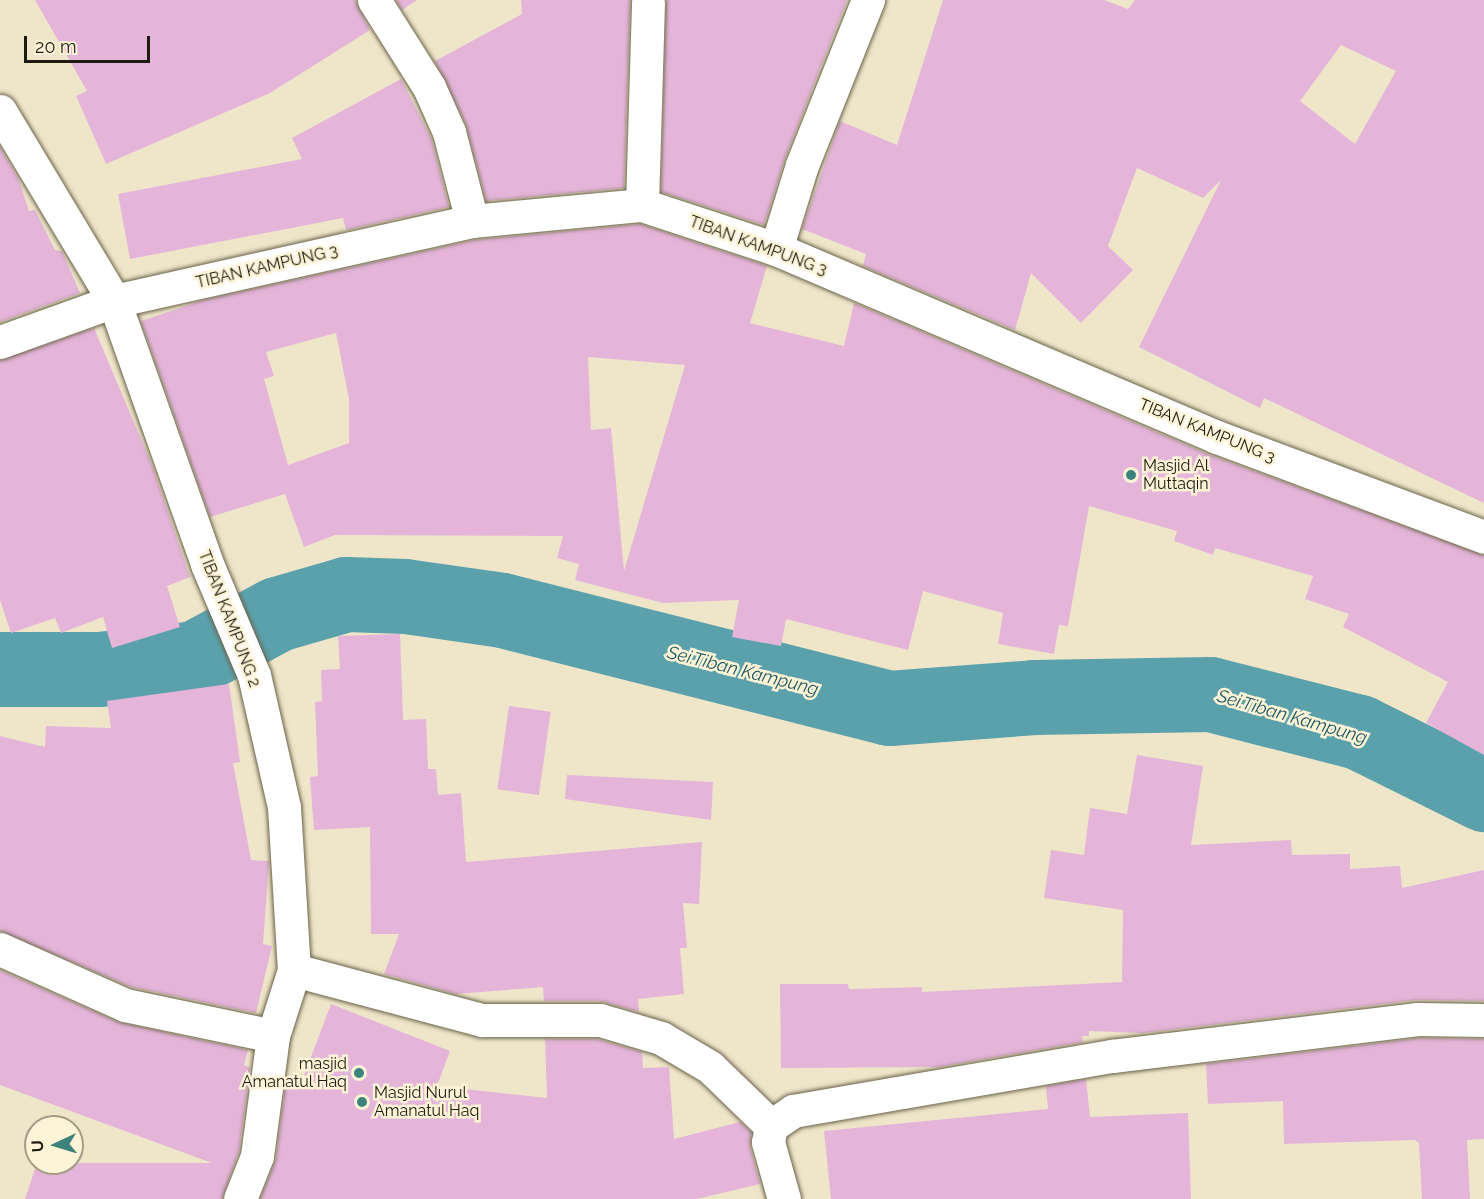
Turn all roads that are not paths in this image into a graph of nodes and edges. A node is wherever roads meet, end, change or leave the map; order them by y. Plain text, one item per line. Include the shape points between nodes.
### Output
1 (374, 0) edge
2 (868, 0) edge
3 (648, 3) dead end
4 (0, 111) edge
5 (642, 204) junction
6 (472, 221) junction
7 (776, 249) junction
8 (114, 301) junction
9 (0, 342) edge
10 (1484, 537) edge
11 (0, 949) edge
12 (294, 970) junction
13 (1484, 1020) edge
14 (273, 1036) junction
15 (771, 1126) junction
16 (240, 1199) edge
17 (784, 1199) edge

1 - 6 street via 429,87 449,132
2 - 7 street via 802,165
3 - 5 street
4 - 8 street, TIBAN KAMPUNG 2
5 - 6 street, TIBAN KAMPUNG 3
5 - 7 street, TIBAN KAMPUNG 3
6 - 8 street, TIBAN KAMPUNG 3
7 - 10 street, TIBAN KAMPUNG 3 via 1216,437
8 - 9 street, TIBAN KAMPUNG 3
8 - 12 street, TIBAN KAMPUNG 2 via 207,564 254,675 284,807
11 - 14 street via 125,1005
12 - 14 street, TIBAN KAMPUNG 2
12 - 15 street via 482,1020 600,1020 661,1038 710,1067
13 - 15 street via 1418,1019 1112,1056 793,1112
14 - 16 street, TIBAN KAMPUNG 2 via 256,1156
15 - 17 street via 768,1142

